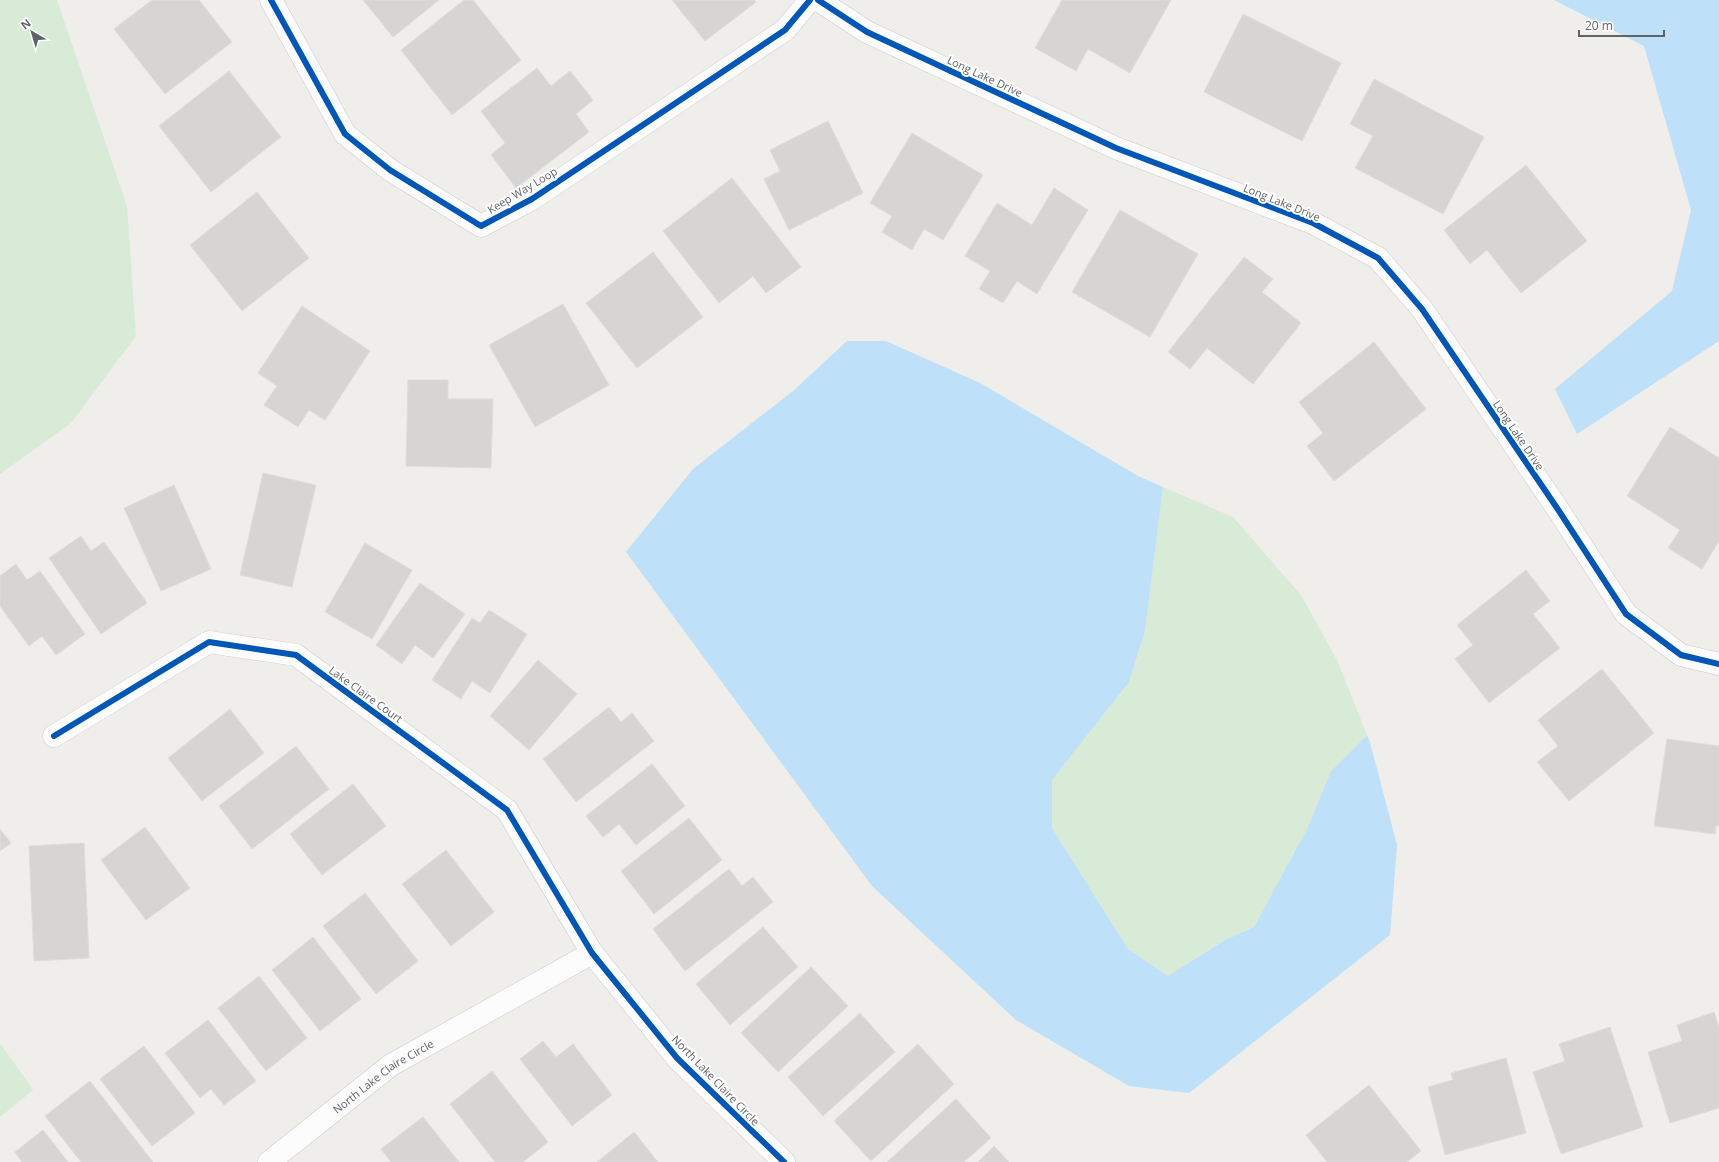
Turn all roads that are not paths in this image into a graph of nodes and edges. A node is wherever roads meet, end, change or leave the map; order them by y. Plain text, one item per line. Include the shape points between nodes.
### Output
1 (271, 0) edge
2 (810, 0) edge
3 (818, 0) edge
4 (1719, 664) edge
5 (54, 736) dead end
6 (592, 953) junction
7 (269, 1162) edge
8 (784, 1162) edge

1 - 2 street, Keep Way Loop via 345,134 390,170 481,226 532,199 785,30
3 - 4 street, Long Lake Drive via 867,32 1116,148 1313,223 1378,258 1422,309 1626,614 1681,655
5 - 6 street, Lake Claire Court via 209,642 296,655 507,810
6 - 7 street, North Lake Claire Circle via 391,1065
6 - 8 street, North Lake Claire Circle via 677,1058

